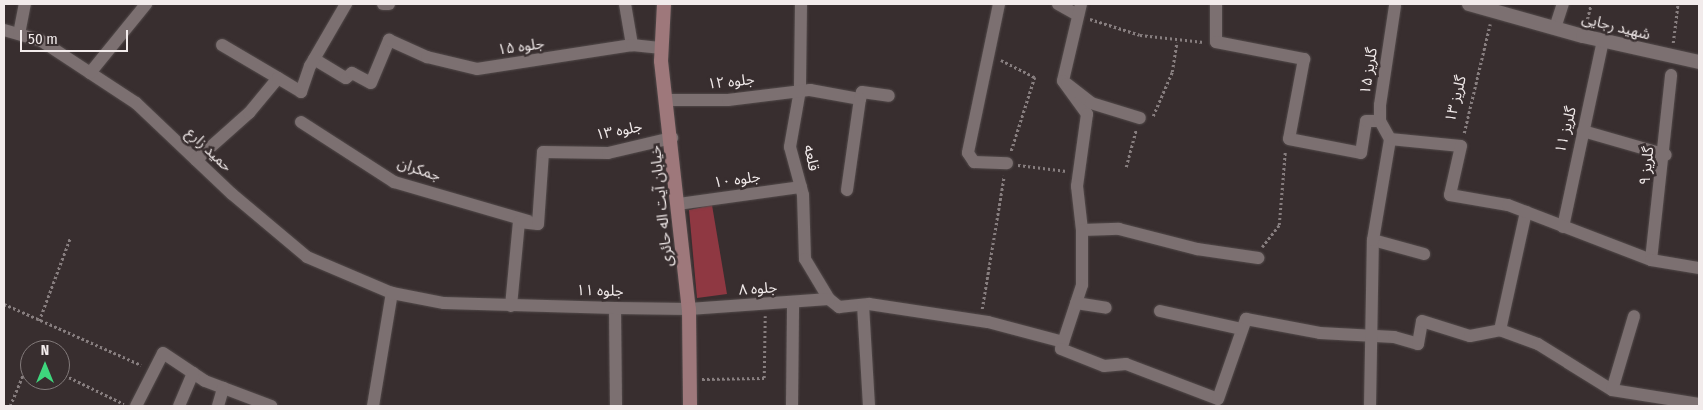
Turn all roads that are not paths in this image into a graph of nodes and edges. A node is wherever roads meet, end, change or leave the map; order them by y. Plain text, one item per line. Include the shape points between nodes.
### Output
1 (25, 4) edge
2 (146, 4) edge
3 (346, 4) edge
4 (383, 4) edge
5 (389, 4) edge
6 (625, 4) edge
7 (664, 4) edge
8 (801, 4) edge
9 (998, 4) edge
10 (1058, 4) edge
11 (1216, 4) edge
12 (1563, 4) edge
13 (1476, 5) edge
14 (1395, 6) dead end
15 (1080, 9) edge
16 (1555, 28) junction
17 (4, 30) edge
18 (19, 34) junction
19 (1603, 41) junction
20 (222, 45) dead end
21 (632, 45) junction
22 (662, 48) junction
23 (314, 59) junction
24 (1699, 62) edge
25 (90, 73) junction
26 (1671, 75) dead end
27 (278, 78) junction
28 (1064, 81) junction
29 (800, 90) junction
30 (889, 96) dead end
31 (860, 99) junction
32 (666, 100) junction
33 (1140, 118) road end
34 (1380, 121) junction
35 (301, 122) dead end
36 (1583, 131) junction
37 (672, 138) junction
38 (1390, 139) junction
39 (1666, 155) junction
40 (196, 160) junction
41 (1007, 163) road end
42 (801, 187) junction
43 (847, 190) dead end
44 (678, 204) junction
45 (1526, 212) junction
46 (538, 224) junction
47 (1563, 227) junction
48 (1082, 230) junction
49 (1373, 240) junction
50 (1424, 254) dead end
51 (1258, 258) road end
52 (1651, 260) junction
53 (1699, 268) edge
54 (392, 293) junction
55 (792, 303) junction
56 (834, 303) junction
57 (1076, 303) junction
58 (863, 305) junction
59 (511, 306) junction
60 (614, 308) junction
61 (1106, 308) dead end
62 (688, 309) junction
63 (1160, 311) dead end
64 (1634, 316) dead end
65 (1242, 329) junction
66 (1500, 330) junction
67 (1371, 337) junction
68 (1063, 342) junction
69 (193, 373) junction
70 (223, 388) junction
71 (1612, 390) junction
72 (1699, 404) edge
73 (136, 406) edge
74 (179, 406) edge
75 (218, 406) edge
76 (271, 406) edge
77 (374, 406) edge
78 (616, 406) edge
79 (690, 406) edge
80 (792, 406) edge
81 (869, 406) edge
82 (1369, 406) edge

1 - 18 street
2 - 25 street
3 - 23 street
4 - 5 street
6 - 21 street
7 - 22 main road, خیابان آیت اله حائری
8 - 29 street, قلعه
9 - 41 street via 968,154 974,162
10 - 15 street
11 - 34 street via 1216,42 1304,60 1289,139 1361,153 1366,121
12 - 16 street
13 - 16 street, شهید رجایی
14 - 34 street, گلریز ۱۵
15 - 28 street
16 - 19 street, شهید رجایی
17 - 18 street, حمید زارع
18 - 25 street, حمید زارع via 40,40
19 - 24 street, شهید رجایی
19 - 36 street, گلریز ۱۱
20 - 27 street
21 - 22 street, جلوه ۱۵
21 - 23 street, جلوه ۱۵ via 477,68 427,57 389,40 371,83 352,73 346,78
22 - 32 main road, خیابان آیت اله حائری
23 - 27 street via 301,92
25 - 40 street, حمید زارع via 136,103
26 - 39 street, گلریز ۹
27 - 40 street via 249,113
28 - 33 street via 1092,103
28 - 48 street via 1087,114 1078,173
29 - 31 street, جلوه ۱۲
29 - 32 street, جلوه ۱۲ via 720,100
29 - 42 street, قلعه via 790,146
30 - 31 street via 862,92
31 - 43 street
32 - 37 main road, خیابان آیت اله حائری
34 - 38 street
35 - 46 street, جمکران via 394,182
36 - 39 street
36 - 47 street, گلریز ۱۱
37 - 44 main road, خیابان آیت اله حائری
37 - 46 street, جلوه ۱۳ via 608,153 543,152
38 - 45 street, گلریز ۱۳ via 1461,146 1450,194
38 - 49 street
39 - 52 street, گلریز ۹
40 - 54 street, حمید زارع via 308,257
42 - 44 street, جلوه ۱۰
42 - 56 street, قلعه via 805,259
44 - 62 main road, خیابان آیت اله حائری
45 - 47 street
45 - 66 street
46 - 59 street via 519,222
47 - 52 street
48 - 51 street via 1119,229 1197,249
48 - 57 street via 1082,285
49 - 50 street
49 - 67 street
52 - 53 street
54 - 59 street, حمید زارع via 444,303
54 - 77 street
55 - 56 street, جلوه ۸
55 - 62 street, جلوه ۸
55 - 80 street
56 - 58 street, جلوه ۸
57 - 61 street
57 - 68 street
58 - 68 street, جلوه ۸ via 980,322
58 - 81 street
59 - 60 street, جلوه ۱۱
60 - 62 street, جلوه ۱۱
60 - 78 street
62 - 79 main road, خیابان آیت اله حائری
63 - 65 street
64 - 71 street
65 - 67 street via 1246,319
65 - 68 street via 1218,398 1126,364 1104,366 1081,358 1061,349
66 - 67 street via 1470,336 1422,322 1418,344 1394,337
66 - 71 street via 1538,344
67 - 82 street
69 - 70 street
69 - 73 street via 163,353
69 - 74 street
70 - 75 street
70 - 76 street
71 - 72 street

